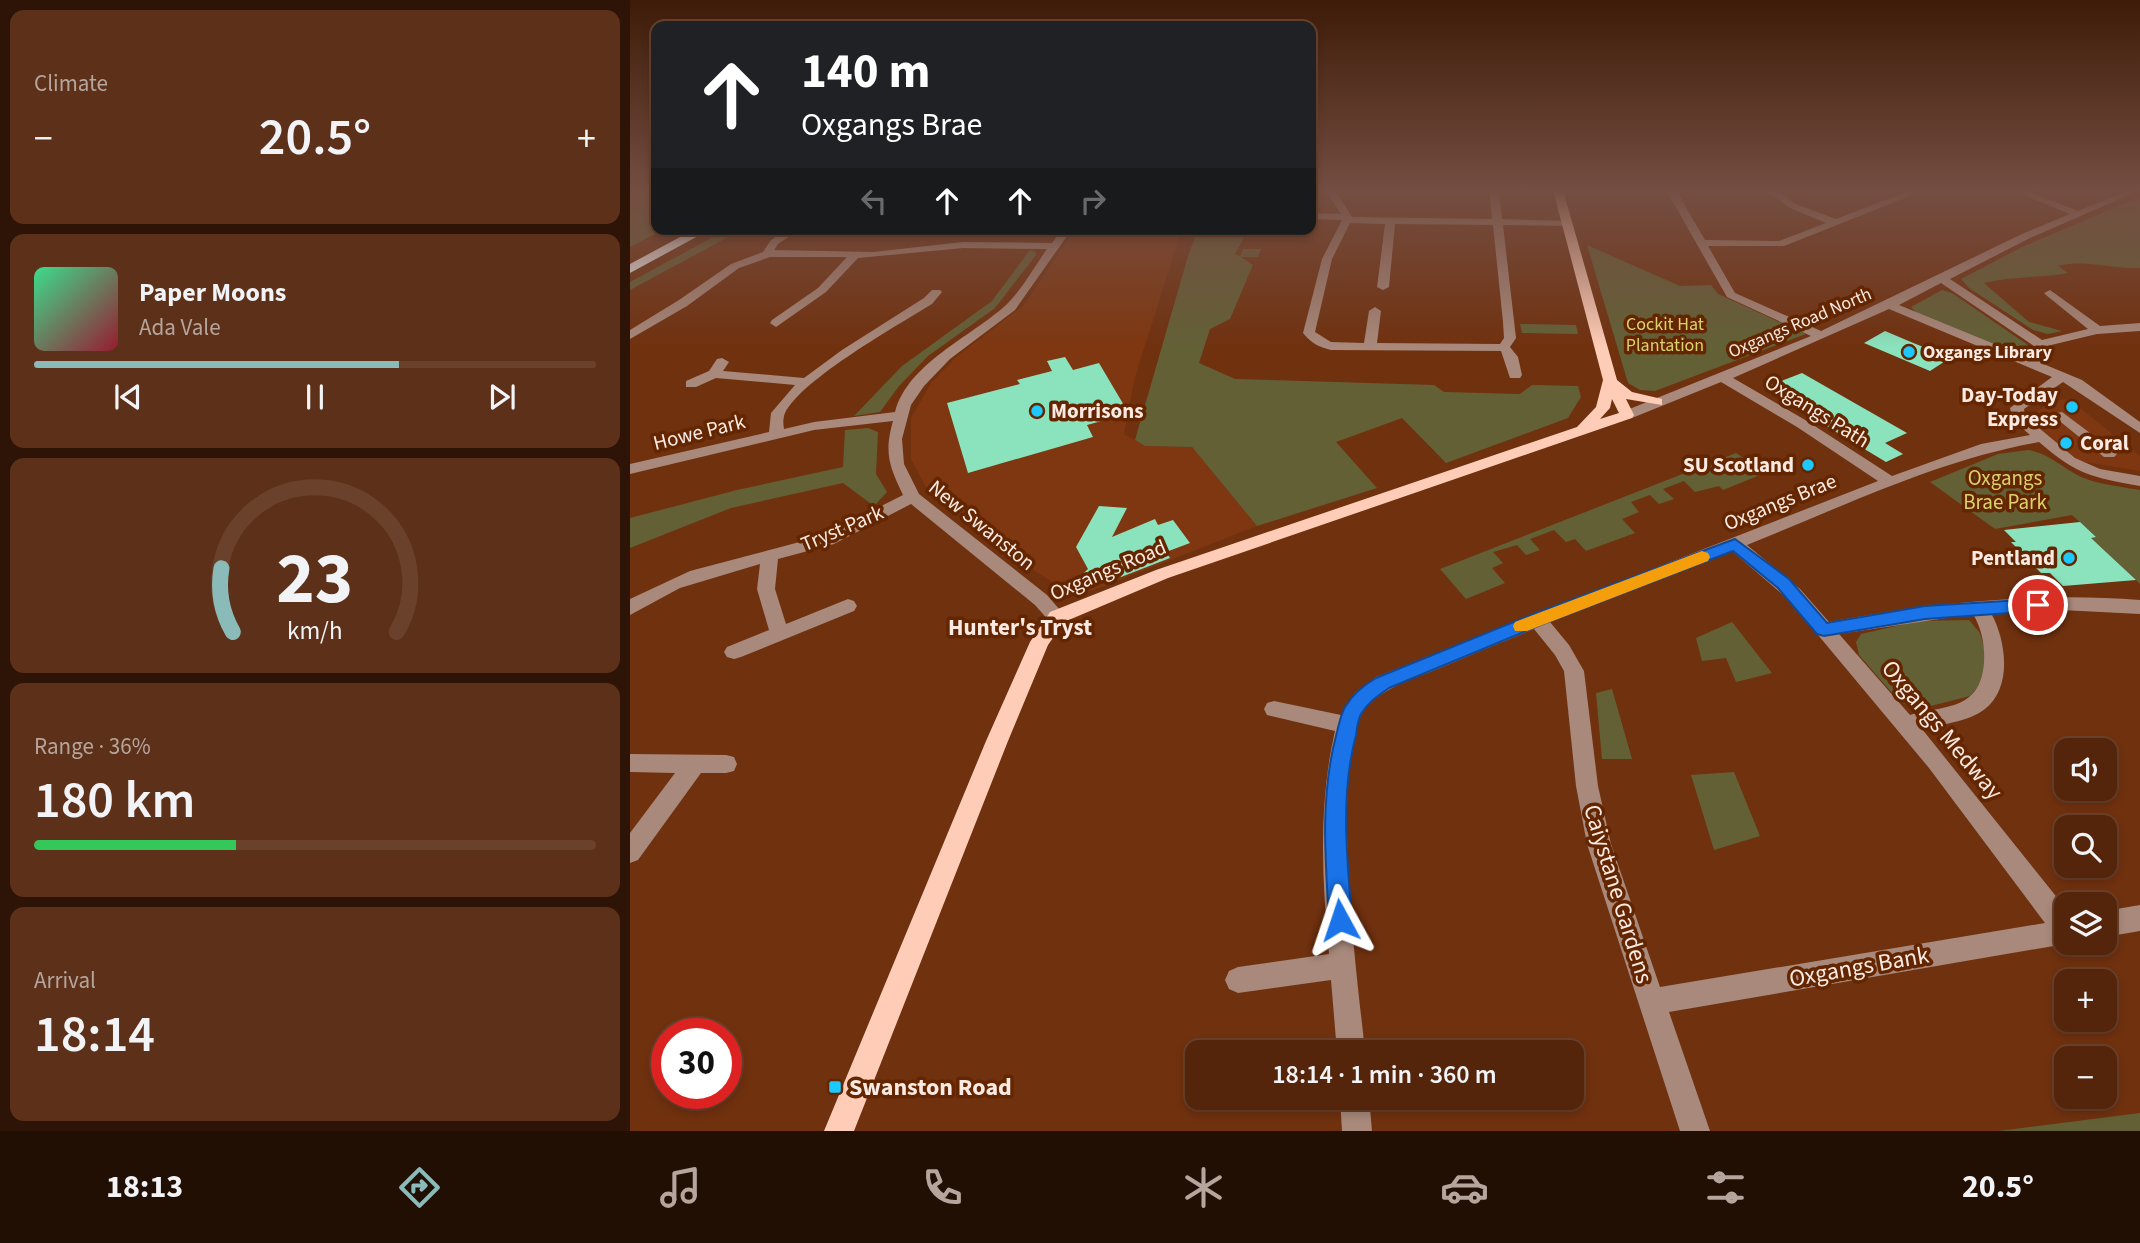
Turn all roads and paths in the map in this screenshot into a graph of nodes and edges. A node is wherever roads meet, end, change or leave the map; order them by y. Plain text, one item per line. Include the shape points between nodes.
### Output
1 (660, 243) edge
2 (680, 243) edge
3 (774, 243) edge
4 (951, 243) edge
5 (1008, 243) edge
6 (1058, 243) edge
7 (1335, 243) edge
8 (1386, 243) edge
9 (1500, 243) edge
10 (1572, 243) edge
11 (1700, 243) joint
12 (1780, 243) edge
13 (2012, 243) edge
14 (1056, 246) junction
15 (768, 254) junction
16 (855, 254) junction
17 (630, 258) edge
18 (630, 269) edge
19 (1941, 278) junction
20 (1380, 282) dead end
21 (2050, 293) dead end
22 (948, 302) dead end
23 (1889, 305) junction
24 (1375, 311) dead end
25 (789, 313) junction
26 (807, 315) dead end
27 (776, 323) dead end
28 (2140, 327) edge
29 (2097, 330) junction
30 (630, 335) edge
31 (1821, 336) junction
32 (2040, 344) junction
33 (1370, 346) junction
34 (1504, 347) junction
35 (722, 362) dead end
36 (2032, 364) junction
37 (713, 374) junction
38 (1515, 375) dead end
39 (2063, 376) junction
40 (1722, 377) junction
41 (1610, 380) junction
42 (807, 382) junction
43 (691, 384) dead end
44 (1657, 402) junction
45 (1627, 415) junction
46 (901, 416) junction
47 (2062, 416) dead end
48 (2140, 429) edge
49 (1581, 430) junction
50 (777, 434) junction
51 (2043, 437) junction
52 (2109, 454) dead end
53 (630, 469) edge
54 (2140, 481) edge
55 (1890, 482) junction
56 (912, 497) junction
57 (1735, 544) junction
58 (769, 554) junction
59 (848, 606) dead end
60 (2140, 607) edge
61 (630, 608) edge
62 (1979, 609) junction
63 (1057, 617) junction
64 (1537, 620) junction
65 (1824, 630) junction
66 (779, 633) junction
67 (734, 652) dead end
68 (1273, 709) dead end
69 (1348, 724) junction
70 (1906, 725) junction
71 (630, 763) edge
72 (726, 764) dead end
73 (694, 765) junction
74 (630, 852) edge
75 (2054, 914) edge
76 (2140, 918) edge
77 (2117, 923) edge
78 (2054, 933) edge
79 (1344, 965) junction
80 (1238, 980) dead end
81 (1651, 1002) junction
82 (1350, 1040) edge
83 (1355, 1110) edge
84 (839, 1131) edge
85 (1357, 1131) edge
86 (1695, 1131) edge

1 - 17 highway
2 - 18 highway
3 - 15 street
4 - 16 street via 897,253
5 - 14 street
6 - 14 street, New Swanston
7 - 33 street via 1309,333 1332,346
8 - 20 street
9 - 34 street via 1510,338
10 - 41 main road
11 - 12 street
11 - 31 street via 1731,295
13 - 19 street, Oxgangs Road North
14 - 46 street, New Swanston via 1011,307 945,356 919,383
15 - 16 street
15 - 30 street via 735,266
16 - 25 street via 822,290
19 - 23 street, Oxgangs Road North
19 - 32 street
21 - 29 street
22 - 42 street, Howe Park via 932,297
23 - 31 street, Oxgangs Road North
23 - 36 street
24 - 33 street
25 - 26 street
25 - 27 street
28 - 29 street
29 - 32 street
31 - 40 street, Oxgangs Road North
32 - 36 street via 2039,360
33 - 34 street
34 - 38 street
35 - 37 street
36 - 39 street
37 - 42 street
37 - 43 street
39 - 48 street via 2091,391
39 - 51 street via 2015,412
40 - 44 street, Oxgangs Road North
40 - 55 street, Oxgangs Path
41 - 44 main road via 1627,396
41 - 45 main road
41 - 49 main road via 1603,408
42 - 50 street, Howe Park via 779,412
44 - 45 street, Oxgangs Road North
45 - 49 main road, Oxgangs Road
46 - 50 street, Howe Park
46 - 56 street, New Swanston via 895,439 896,464
47 - 52 street
49 - 63 main road, Oxgangs Road via 1162,574
50 - 53 street, Howe Park
51 - 54 street via 2083,468
51 - 55 street, Oxgangs Brae via 1986,447
55 - 57 street, Oxgangs Brae
56 - 58 street, Tryst Park via 817,543
56 - 63 street, New Swanston
57 - 64 street, Oxgangs Brae
57 - 65 street, Oxgangs Medway via 1784,583
58 - 61 street, Tryst Park via 678,581
58 - 66 street via 766,589
59 - 66 street
60 - 62 street via 2064,603
62 - 65 street
62 - 70 street via 1994,639 1990,693 1980,704
63 - 84 main road, Oxgangs Road via 1040,642 992,752
64 - 69 street, Oxgangs Brae via 1383,683 1359,701
64 - 81 street, Caiystane Gardens via 1574,671 1595,823
65 - 70 street, Oxgangs Medway
66 - 67 street
68 - 69 street
69 - 79 street via 1338,776 1335,843
70 - 75 street, Oxgangs Medway
71 - 73 street
72 - 73 street
73 - 74 street
76 - 77 street
78 - 81 street, Oxgangs Bank
79 - 80 street
79 - 82 street
81 - 86 street, Caiystane Gardens
83 - 85 street

